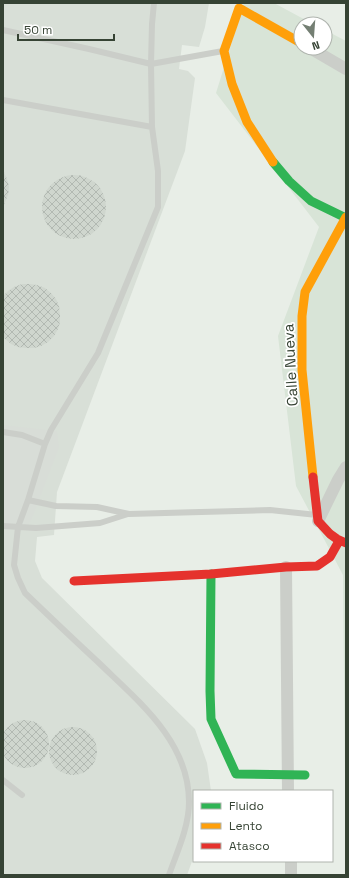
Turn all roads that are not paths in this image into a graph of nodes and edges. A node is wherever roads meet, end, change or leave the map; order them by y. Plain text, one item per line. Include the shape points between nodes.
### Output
1 (154, 3) edge
2 (3, 30) edge
3 (293, 38) edge
4 (224, 50) junction
5 (324, 56) edge
6 (151, 64) junction
7 (346, 69) edge
8 (3, 100) edge
9 (152, 127) junction
10 (346, 218) edge
11 (3, 432) edge
12 (45, 444) junction
13 (346, 467) edge
14 (28, 500) junction
15 (129, 514) junction
16 (318, 518) junction
17 (3, 526) edge
18 (18, 527) junction
19 (342, 542) edge
20 (286, 567) junction
21 (211, 574) junction
22 (74, 581) dead end
23 (288, 774) junction
24 (305, 775) dead end
25 (3, 780) edge
26 (288, 790) edge
27 (22, 795) dead end
28 (291, 862) edge
29 (169, 875) edge
30 (291, 875) edge

1 - 6 lane
2 - 6 lane
3 - 4 street via 239,8
4 - 6 lane
4 - 10 street via 232,84 246,122 271,159 289,181 311,201
5 - 7 street
6 - 9 lane
8 - 9 lane
9 - 12 lane via 158,171 158,207 98,353
10 - 16 street, Calle Nueva via 305,292 302,316 302,370
11 - 12 lane via 22,435
12 - 14 lane
13 - 16 street
14 - 15 lane via 56,506 97,507
14 - 18 lane
15 - 16 lane via 270,510
15 - 18 lane via 100,522 36,528
16 - 19 street via 327,532
17 - 18 lane
18 - 29 lane via 14,565 25,593 144,706 166,732 178,754 186,775 189,803 186,827
19 - 20 street via 330,557 317,566
20 - 21 street
20 - 23 street
21 - 22 street
21 - 23 street via 211,719 236,774
23 - 24 street
23 - 26 street
25 - 27 lane
28 - 30 street

